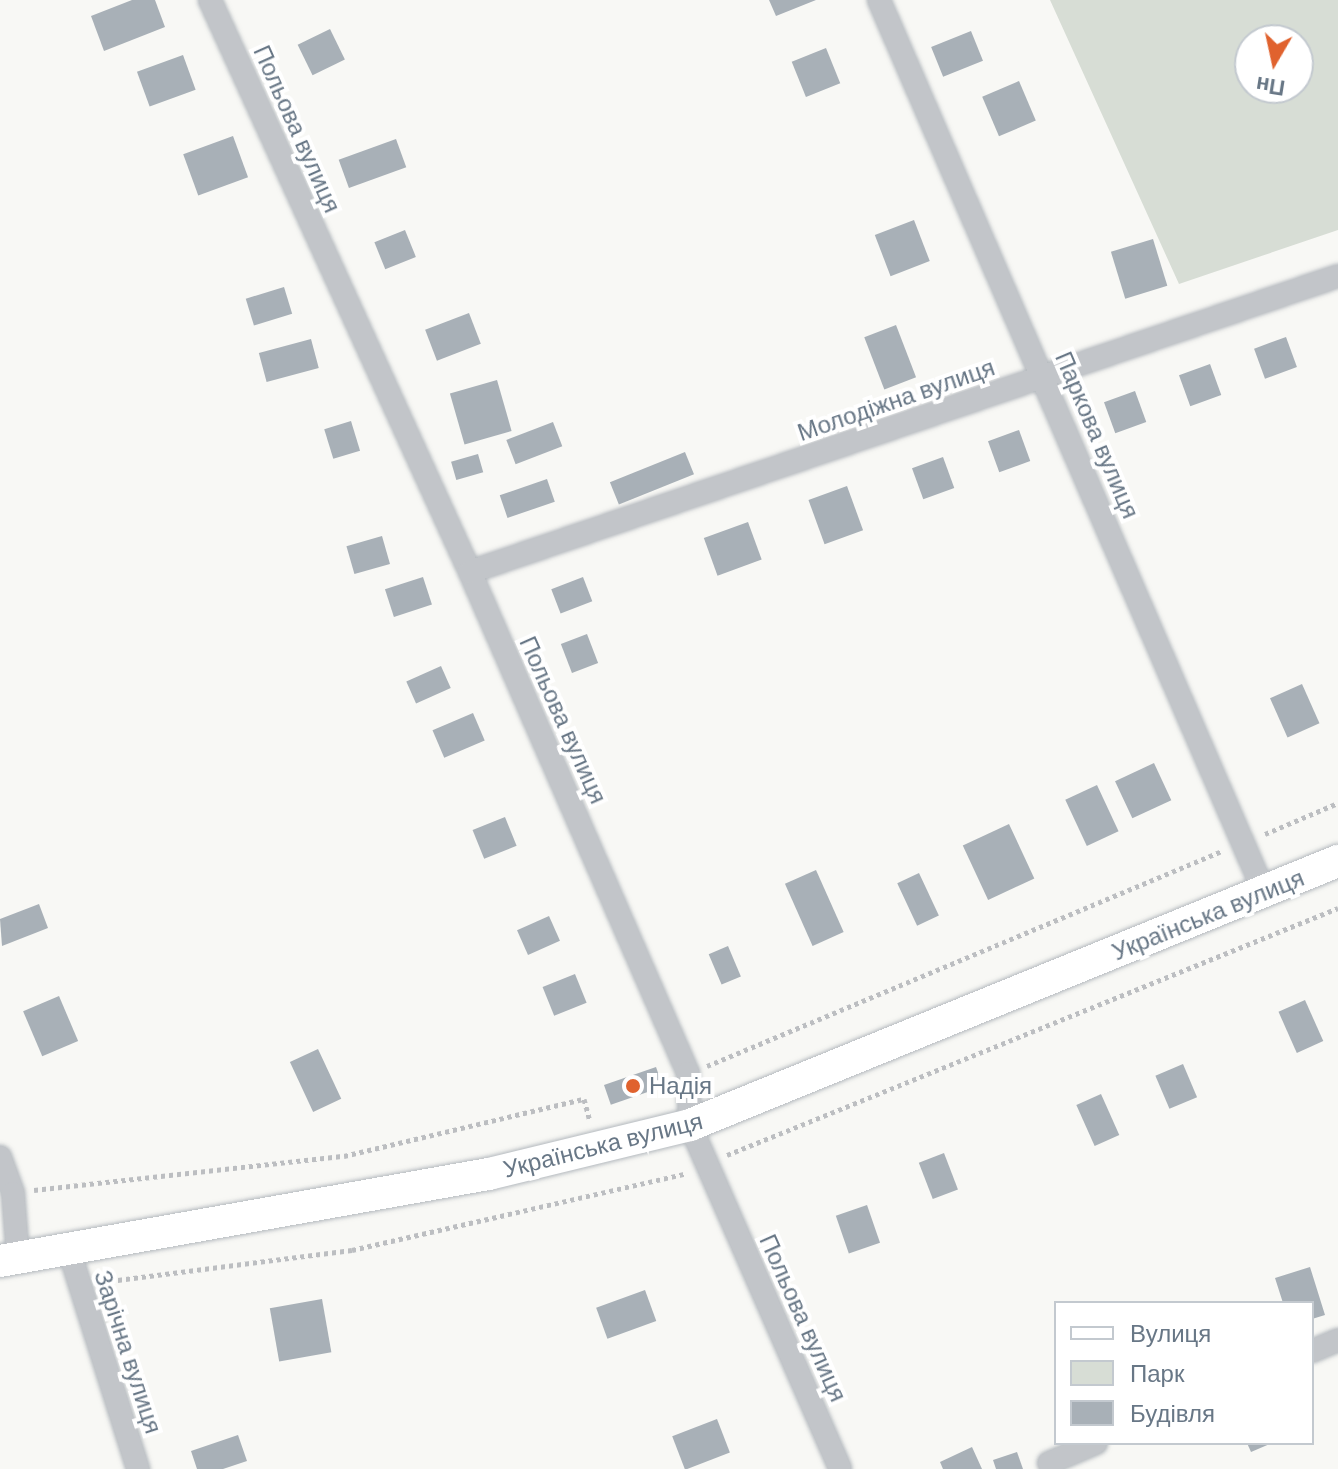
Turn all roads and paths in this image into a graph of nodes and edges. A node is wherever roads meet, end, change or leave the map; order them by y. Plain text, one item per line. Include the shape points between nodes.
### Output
1 (210, 0) edge
2 (879, 0) edge
3 (1338, 276) edge
4 (1045, 378) junction
5 (470, 572) junction
6 (1338, 803) edge
7 (1243, 842) junction
8 (1338, 861) edge
9 (1264, 892) junction
10 (688, 1073) junction
11 (690, 1125) junction
12 (597, 1150) junction
13 (0, 1157) edge
14 (13, 1193) junction
15 (69, 1250) junction
16 (9, 1260) edge
17 (1338, 1340) edge
18 (1314, 1350) edge
19 (1091, 1445) edge
20 (1049, 1463) dead end
21 (138, 1469) edge
22 (840, 1469) edge

1 - 5 street, Польова вулиця
2 - 4 street, Паркова вулиця
3 - 4 street, Молодіжна вулиця
4 - 5 street, Молодіжна вулиця
4 - 7 street, Паркова вулиця
5 - 10 street, Польова вулиця
6 - 7 path
7 - 9 street, Паркова вулиця
7 - 10 path
8 - 9 main road, Українська вулиця
9 - 11 main road, Українська вулиця
10 - 11 street, Польова вулиця
11 - 12 main road, Українська вулиця
11 - 22 street, Польова вулиця
12 - 14 path via 584,1099 344,1156
12 - 15 main road, Українська вулиця
13 - 14 street
14 - 16 street
15 - 16 main road, Українська вулиця
15 - 21 street, Зарічна вулиця
17 - 18 street
19 - 20 street

